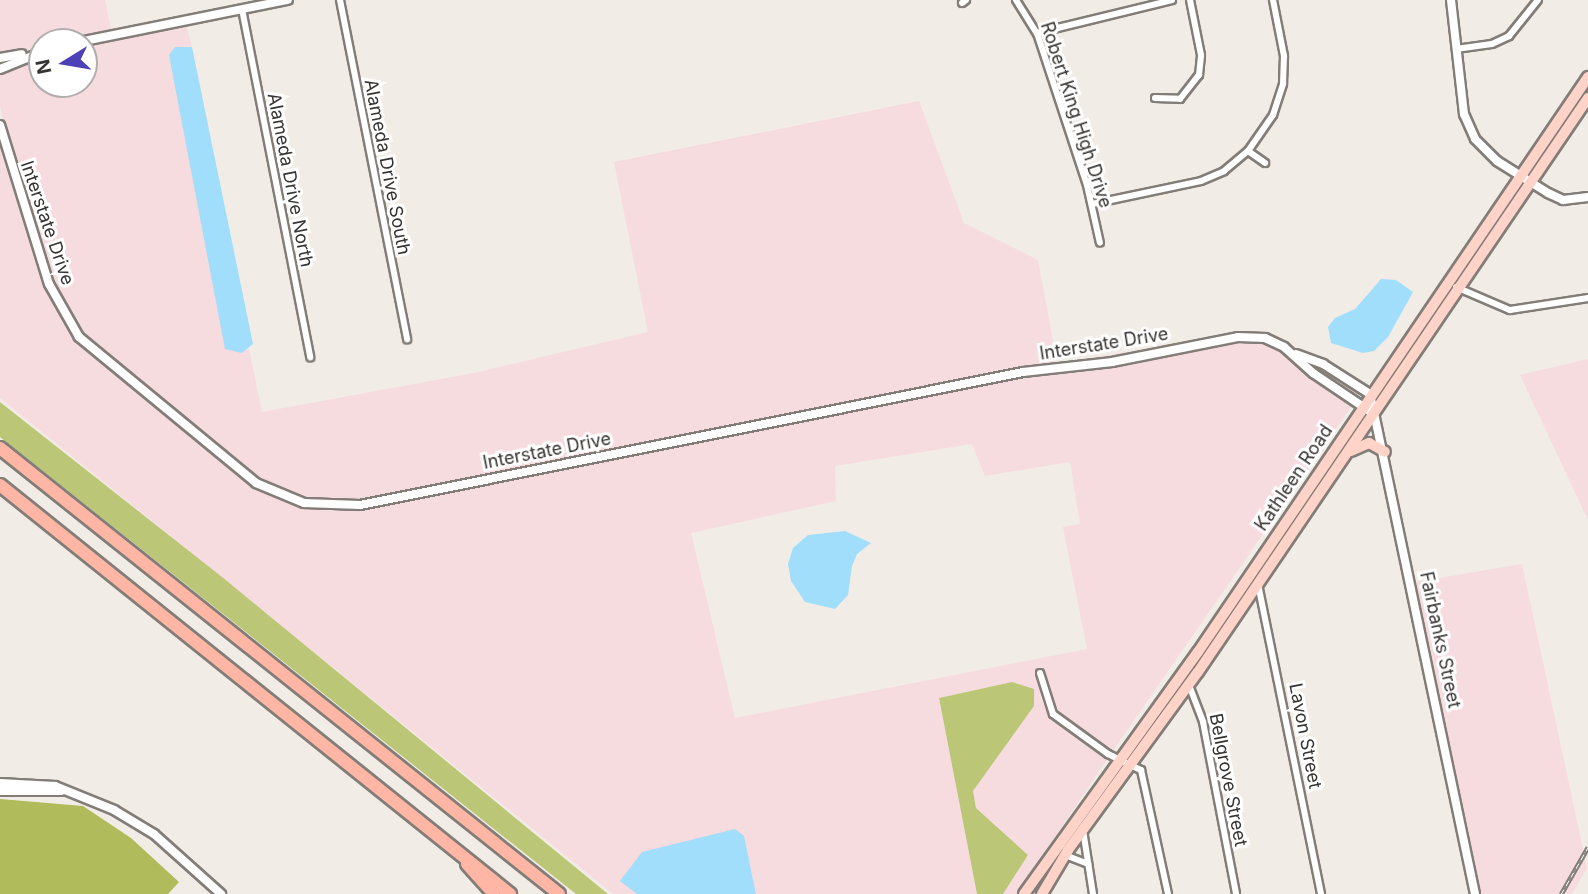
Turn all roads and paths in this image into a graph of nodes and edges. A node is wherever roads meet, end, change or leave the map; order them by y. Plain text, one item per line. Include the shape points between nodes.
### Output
1 (288, 0) edge
2 (340, 0) edge
3 (1016, 0) edge
4 (1172, 0) edge
5 (1190, 0) edge
6 (1273, 0) edge
7 (1451, 0) edge
8 (1538, 0) edge
9 (242, 9) junction
10 (1037, 33) junction
11 (98, 38) edge
12 (1456, 49) junction
13 (28, 53) edge
14 (28, 57) edge
15 (0, 58) edge
16 (0, 69) edge
17 (1588, 77) edge
18 (1155, 98) dead end
19 (1588, 99) edge
20 (0, 125) edge
21 (1248, 150) junction
22 (1265, 163) dead end
23 (1525, 180) junction
24 (1588, 197) edge
25 (1092, 204) junction
26 (1100, 243) dead end
27 (1454, 285) junction
28 (1588, 298) edge
29 (407, 339) dead end
30 (1293, 353) junction
31 (310, 357) dead end
32 (1370, 394) junction
33 (1362, 407) junction
34 (1374, 412) junction
35 (0, 448) edge
36 (1385, 452) junction
37 (1346, 455) junction
38 (0, 485) edge
39 (0, 491) edge
40 (45, 522) junction
41 (1258, 584) junction
42 (1040, 673) dead end
43 (1181, 675) junction
44 (1189, 685) junction
45 (1126, 761) junction
46 (0, 783) edge
47 (61, 791) junction
48 (0, 792) edge
49 (1083, 828) junction
50 (486, 836) junction
51 (459, 852) junction
52 (1065, 855) junction
53 (1088, 864) junction
54 (222, 894) edge
55 (494, 894) edge
56 (510, 894) edge
57 (559, 894) edge
58 (568, 894) edge
59 (1024, 894) edge
60 (1042, 894) edge
61 (1093, 894) edge
62 (1168, 894) edge
63 (1236, 894) edge
64 (1321, 894) edge
65 (1475, 894) edge

1 - 9 street
2 - 29 street, Alameda Drive South
3 - 10 street, Robert King High Drive
4 - 10 street
5 - 18 street via 1201,55 1199,75 1180,99
6 - 21 street via 1284,56 1283,84 1273,115
7 - 12 street
8 - 12 street via 1509,36 1492,44
9 - 11 street
9 - 31 street, Alameda Drive North
10 - 25 street, Robert King High Drive
12 - 23 street via 1468,126 1485,150
13 - 15 street
14 - 16 street
17 - 23 main road, Kathleen Road
19 - 23 main road, Kathleen Road
20 - 30 street, Interstate Drive via 49,284 79,337 256,483 304,503 360,505 1023,372 1112,362 1226,338 1265,338
21 - 22 street
21 - 25 street via 1224,171 1201,181
23 - 24 street via 1563,200
23 - 27 main road, Kathleen Road
25 - 26 street, Robert King High Drive
27 - 28 street via 1510,310
27 - 32 main road, Kathleen Road
27 - 34 main road, Kathleen Road
30 - 32 street, Interstate Drive via 1323,364
30 - 33 street, Interstate Drive
32 - 33 main road, Kathleen Road
32 - 34 street, Fairbanks Street
33 - 34 street, Interstate Drive
33 - 43 main road, Kathleen Road
34 - 36 street, Fairbanks Street
34 - 37 main road, Kathleen Road
35 - 50 highway
36 - 37 main road via 1364,443
36 - 65 street, Fairbanks Street
37 - 41 main road, Kathleen Road
38 - 40 highway
39 - 40 highway
40 - 51 highway
41 - 44 main road, Kathleen Road
41 - 64 street, Lavon Street
42 - 45 street via 1054,714
43 - 44 street, Bellgrove Street
43 - 45 main road, Kathleen Road
44 - 45 main road, Kathleen Road
44 - 63 street, Bellgrove Street via 1203,722
45 - 49 main road, Kathleen Road
45 - 59 main road, Kathleen Road
45 - 62 street via 1145,778
46 - 47 street via 55,786
47 - 48 street
47 - 54 street via 90,799 136,822
49 - 52 main road, Kathleen Road
49 - 53 street
50 - 57 highway
50 - 58 highway
51 - 55 highway
51 - 56 highway
52 - 53 street
52 - 60 main road, Kathleen Road
53 - 61 street

